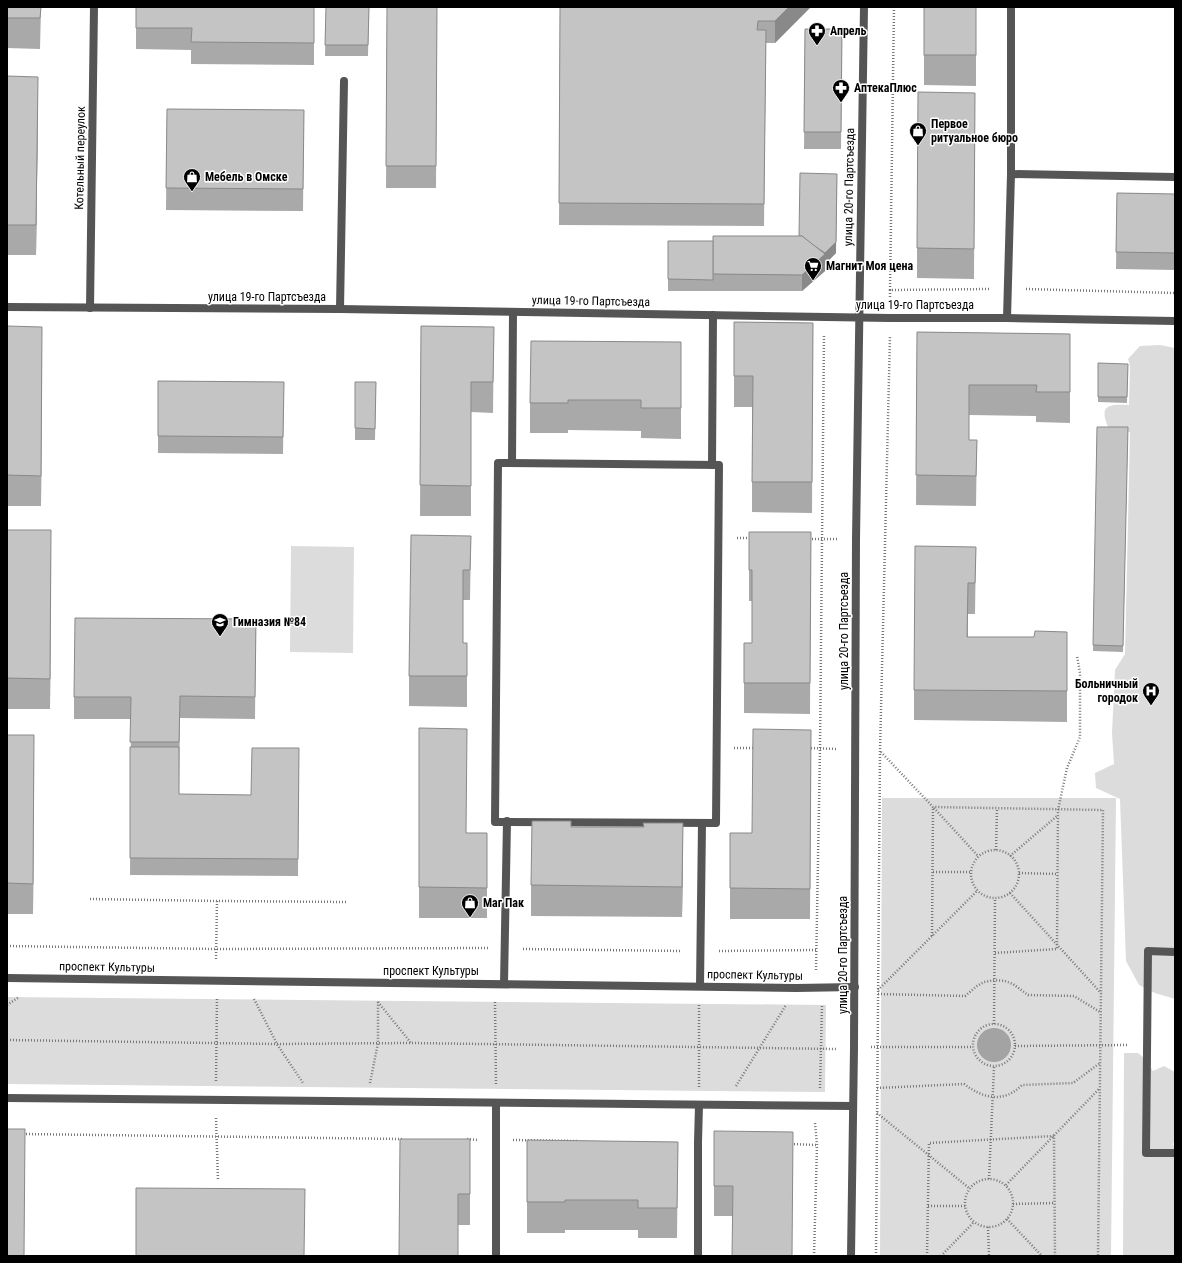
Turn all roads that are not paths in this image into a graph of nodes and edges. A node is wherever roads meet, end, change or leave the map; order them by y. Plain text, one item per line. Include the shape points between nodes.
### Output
1 (94, 7) edge
2 (864, 7) edge
3 (1011, 7) edge
4 (344, 80) dead end
5 (1011, 174) junction
6 (1175, 177) edge
7 (7, 307) edge
8 (90, 308) junction
9 (340, 309) junction
10 (513, 312) junction
11 (713, 315) junction
12 (860, 317) junction
13 (1007, 318) junction
14 (1175, 321) edge
15 (512, 463) junction
16 (712, 465) junction
17 (507, 822) junction
18 (702, 823) junction
19 (1175, 952) edge
20 (7, 978) edge
21 (500, 984) junction
22 (700, 986) junction
23 (855, 987) junction
24 (7, 1098) edge
25 (496, 1103) junction
26 (699, 1105) junction
27 (853, 1106) junction
28 (1175, 1153) edge
29 (496, 1256) edge
30 (698, 1256) edge
31 (851, 1256) edge

1 - 8 street, Котельный переулок
2 - 12 street, улица 20-го Партсъезда
3 - 5 street
4 - 9 street
5 - 6 street
5 - 13 street
7 - 8 street, улица 19-го Партсъезда
8 - 9 street, улица 19-го Партсъезда
9 - 10 street, улица 19-го Партсъезда
10 - 11 street, улица 19-го Партсъезда
10 - 15 street
11 - 12 street, улица 19-го Партсъезда
11 - 16 street
12 - 13 street, улица 19-го Партсъезда
12 - 23 street, улица 20-го Партсъезда via 856,539
13 - 14 street, улица 19-го Партсъезда
15 - 16 street
15 - 17 street via 498,463 495,822
16 - 18 street via 719,465 716,823
17 - 18 street
17 - 21 street via 504,948
18 - 22 street
19 - 28 street via 1148,951 1146,1153
20 - 21 street, проспект Культуры
21 - 22 street, проспект Культуры
22 - 23 street, проспект Культуры
23 - 27 street, улица 20-го Партсъезда
24 - 25 street
25 - 26 street
25 - 29 street
26 - 27 street
26 - 30 street
27 - 31 street, улица 20-го Партсъезда

